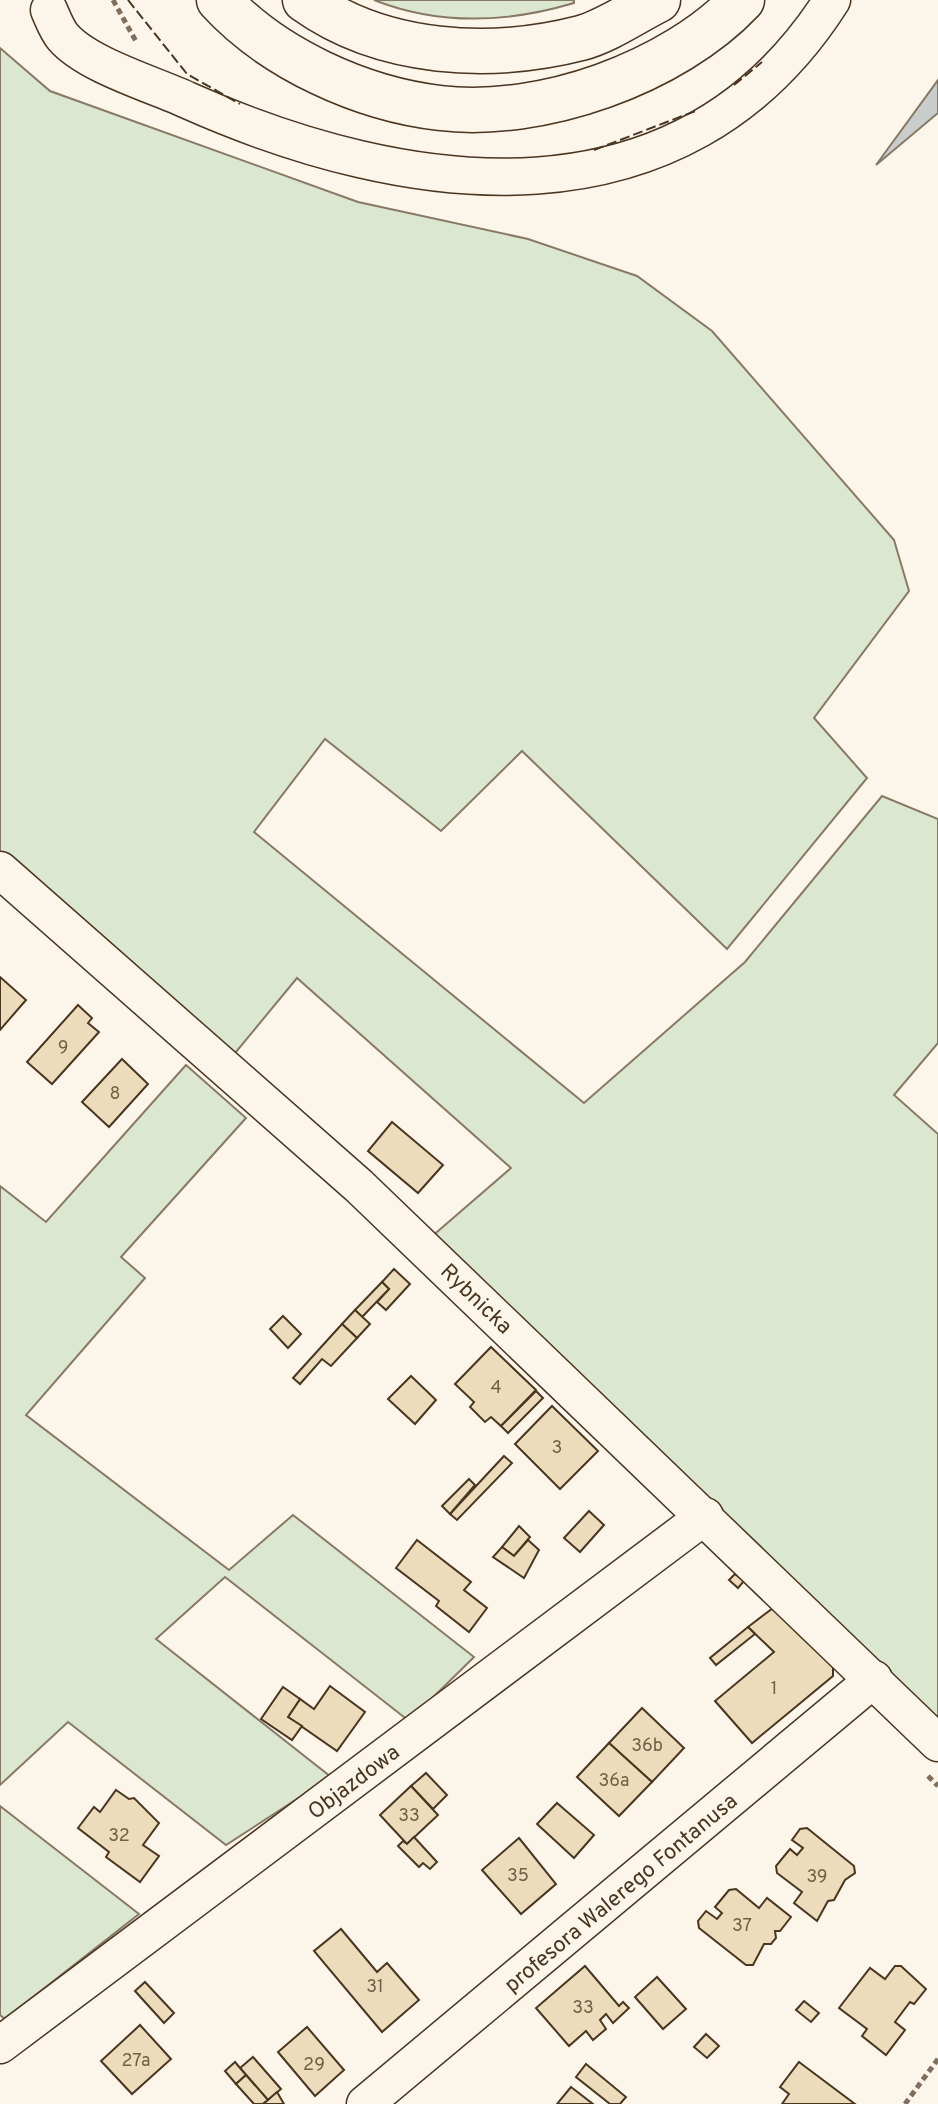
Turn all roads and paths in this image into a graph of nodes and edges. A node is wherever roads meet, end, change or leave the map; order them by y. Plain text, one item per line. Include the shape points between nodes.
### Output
1 (219, 0) edge
2 (305, 0) edge
3 (658, 0) edge
4 (742, 0) edge
5 (832, 0) edge
6 (49, 10) dead end
7 (0, 870) edge
8 (705, 1516) junction
9 (874, 1679) junction
10 (938, 1743) edge
11 (0, 2045) edge
12 (938, 2059) edge
13 (365, 2104) edge
14 (905, 2104) edge

1 - 4 highway via 285,53 353,87 441,108 528,106 606,85 683,49
2 - 3 highway via 372,35 447,50 522,49 584,37
5 - 6 street via 806,40 762,88 687,137 610,165 526,179 457,177 343,155 219,114 84,53 62,36
7 - 8 street, Rybnicka via 359,1186
8 - 9 street, Rybnicka
8 - 11 street, Objazdowa
9 - 10 street, Rybnicka
9 - 13 street, profesora Walerego Fontanusa
12 - 14 path

